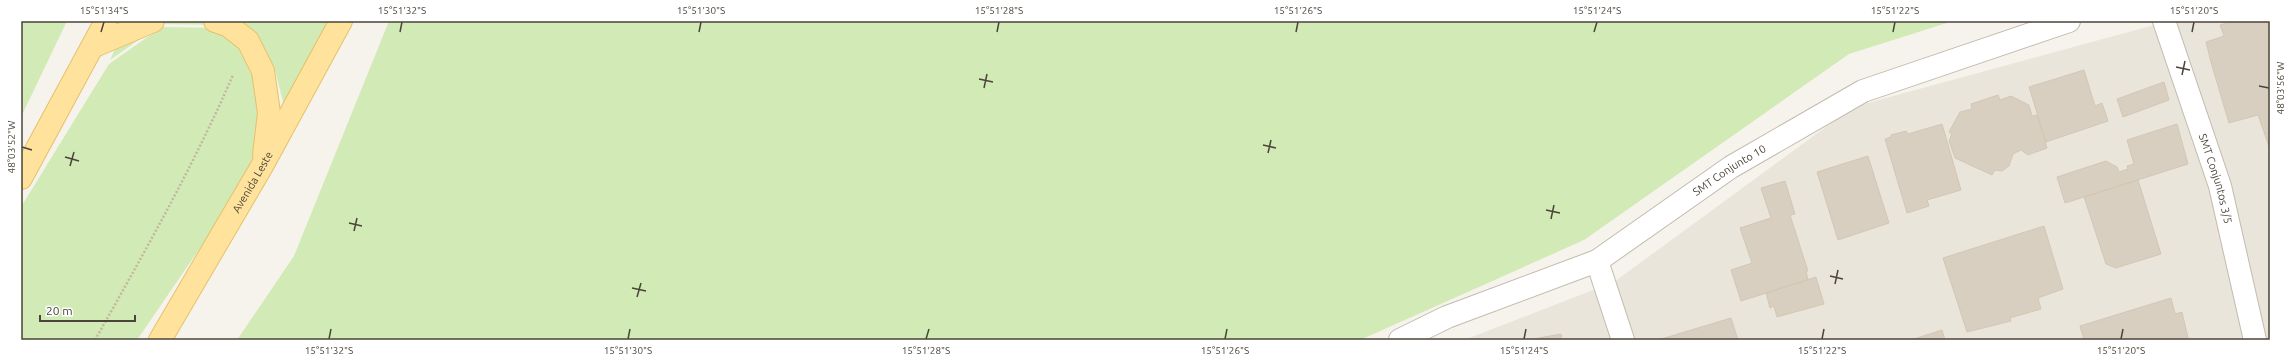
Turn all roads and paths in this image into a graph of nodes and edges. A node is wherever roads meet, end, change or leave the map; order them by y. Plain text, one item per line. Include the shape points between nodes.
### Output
1 (106, 21) edge
2 (153, 21) edge
3 (215, 21) edge
4 (341, 21) edge
5 (2068, 21) edge
6 (2164, 21) edge
7 (248, 41) junction
8 (94, 46) junction
9 (262, 166) junction
10 (21, 178) edge
11 (1597, 261) junction
12 (95, 340) edge
13 (160, 340) edge
14 (1400, 340) edge
15 (1623, 340) edge
16 (2255, 340) edge

1 - 8 main road
2 - 8 main road
3 - 7 main road via 229,26
4 - 9 main road, Avenida Leste
5 - 11 street, SMT Conjunto 10 via 1863,91 1731,167
6 - 16 street, SMT Conjuntos 3/5 via 2220,186
7 - 9 main road via 263,71 269,113
7 - 12 path via 206,137 154,237
8 - 10 main road
9 - 13 main road, Avenida Leste
11 - 14 street, SMT Conjunto 10 via 1447,318
11 - 15 street

